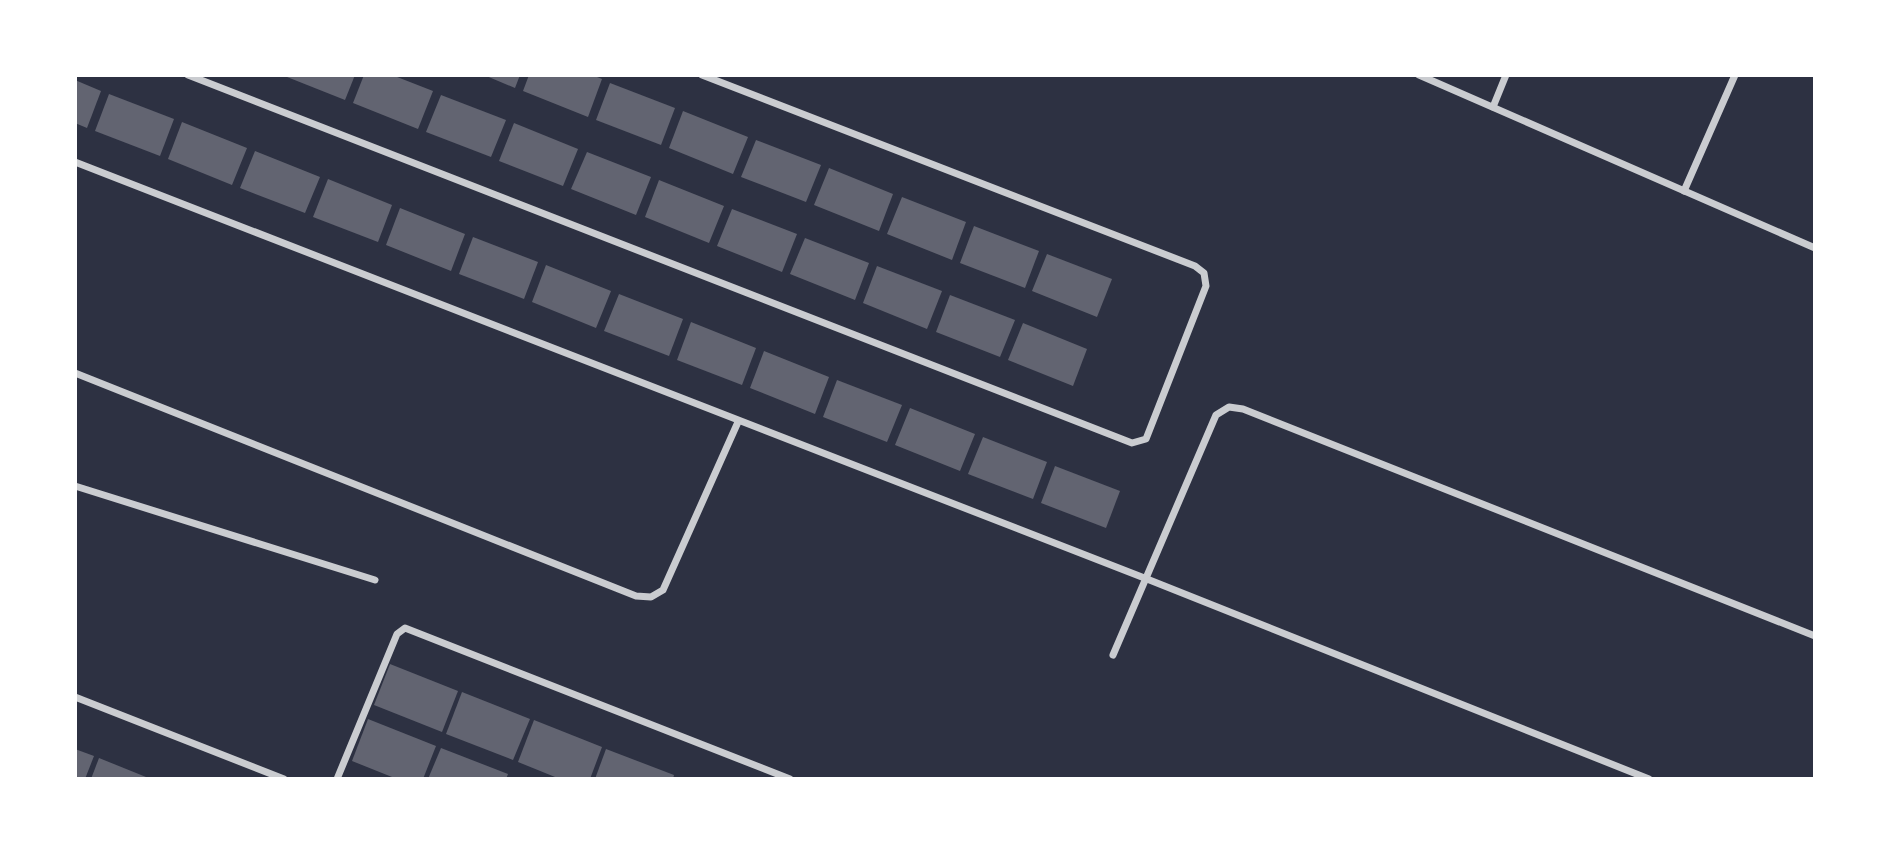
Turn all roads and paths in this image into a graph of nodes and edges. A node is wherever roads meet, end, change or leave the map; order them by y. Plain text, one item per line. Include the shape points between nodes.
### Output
1 (188, 75) edge
2 (702, 75) edge
3 (1419, 75) edge
4 (1506, 75) edge
5 (1735, 75) edge
6 (1493, 107) junction
7 (75, 162) edge
8 (1684, 191) junction
9 (1815, 248) edge
10 (75, 373) edge
11 (738, 422) junction
12 (75, 486) edge
13 (1147, 579) junction
14 (375, 580) dead end
15 (1815, 636) edge
16 (1113, 655) dead end
17 (75, 697) edge
18 (284, 779) edge
19 (337, 779) edge
20 (790, 779) edge
21 (1649, 779) edge

1 - 2 street via 1132,443 1146,439 1206,286 1204,273
3 - 6 street
4 - 6 street
5 - 8 street
6 - 8 street
7 - 11 street
8 - 9 street
10 - 11 street via 636,596 650,597 663,590
11 - 13 street
12 - 14 street
13 - 15 street via 1216,415 1229,407
13 - 16 street
13 - 21 street
17 - 18 street
19 - 20 street via 397,634 405,628

